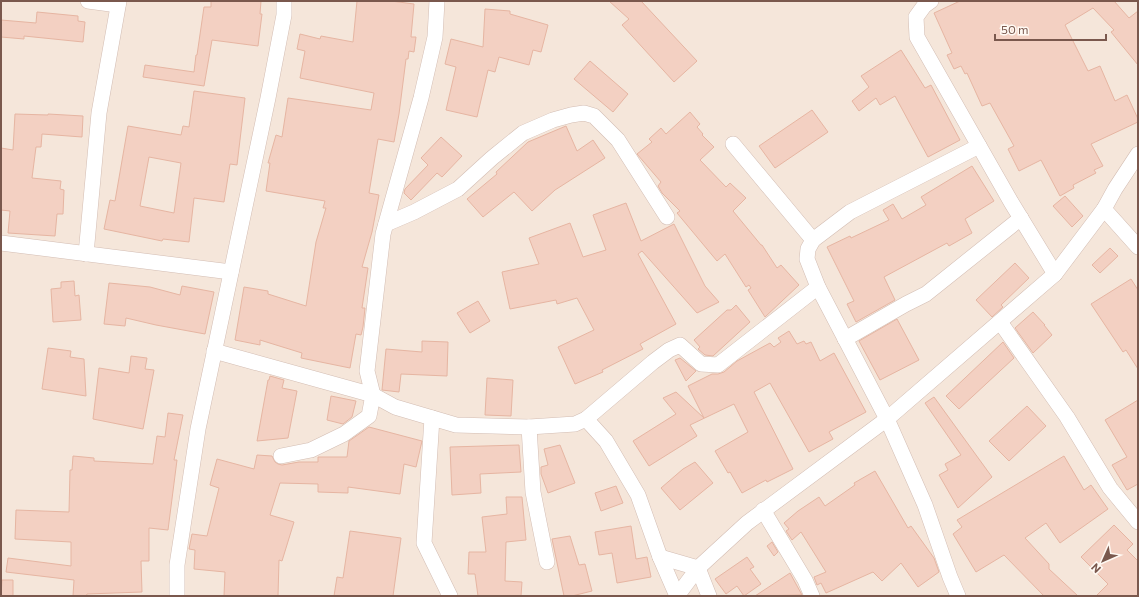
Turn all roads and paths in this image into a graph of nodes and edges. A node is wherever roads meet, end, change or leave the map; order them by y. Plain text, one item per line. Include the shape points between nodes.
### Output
1 (88, 1) edge
2 (284, 1) edge
3 (437, 1) edge
4 (931, 1) edge
5 (118, 3) edge
6 (733, 144) dead end
7 (979, 146) junction
8 (1138, 154) edge
9 (1104, 209) junction
10 (667, 217) dead end
11 (1022, 218) junction
12 (386, 224) junction
13 (813, 240) junction
14 (1, 243) edge
15 (1138, 247) edge
16 (86, 254) junction
17 (231, 272) junction
18 (1055, 274) junction
19 (818, 287) junction
20 (1000, 322) junction
21 (845, 339) junction
22 (214, 351) junction
23 (373, 395) junction
24 (432, 418) junction
25 (887, 418) junction
26 (586, 419) junction
27 (529, 427) junction
28 (281, 456) dead end
29 (763, 510) junction
30 (1138, 522) edge
31 (660, 557) junction
32 (547, 562) dead end
33 (698, 568) junction
34 (177, 596) edge
35 (450, 596) edge
36 (677, 596) edge
37 (709, 596) edge
38 (812, 596) edge
39 (958, 596) edge

1 - 5 street
2 - 17 street via 284,15 268,98
3 - 12 street via 435,37 427,75
4 - 7 street via 916,17 918,37
5 - 16 street via 99,113
6 - 13 street
7 - 11 street
7 - 13 street via 850,212
8 - 9 street
9 - 15 street
9 - 18 street
10 - 12 street via 618,140 594,116 584,113 571,114 523,133 458,190
11 - 18 street
11 - 21 street via 926,294
12 - 23 street via 367,371
13 - 19 street via 808,249 808,259
14 - 16 street
16 - 17 street
17 - 22 street
18 - 20 street
19 - 21 street
19 - 26 street via 718,365 701,364 680,345 669,350
20 - 25 street
20 - 30 street via 1067,417 1110,488
21 - 25 street
22 - 23 street
22 - 34 street via 198,429 178,566
23 - 24 street via 395,407
23 - 28 street via 369,416 344,434 311,450
24 - 27 street via 456,425
24 - 35 street via 424,543
25 - 29 street
25 - 39 street via 925,505
26 - 27 street via 575,424
26 - 31 street via 606,441 638,495
27 - 32 street via 533,492
29 - 33 street
29 - 38 street
31 - 33 street
31 - 36 street
33 - 36 street
33 - 37 street

